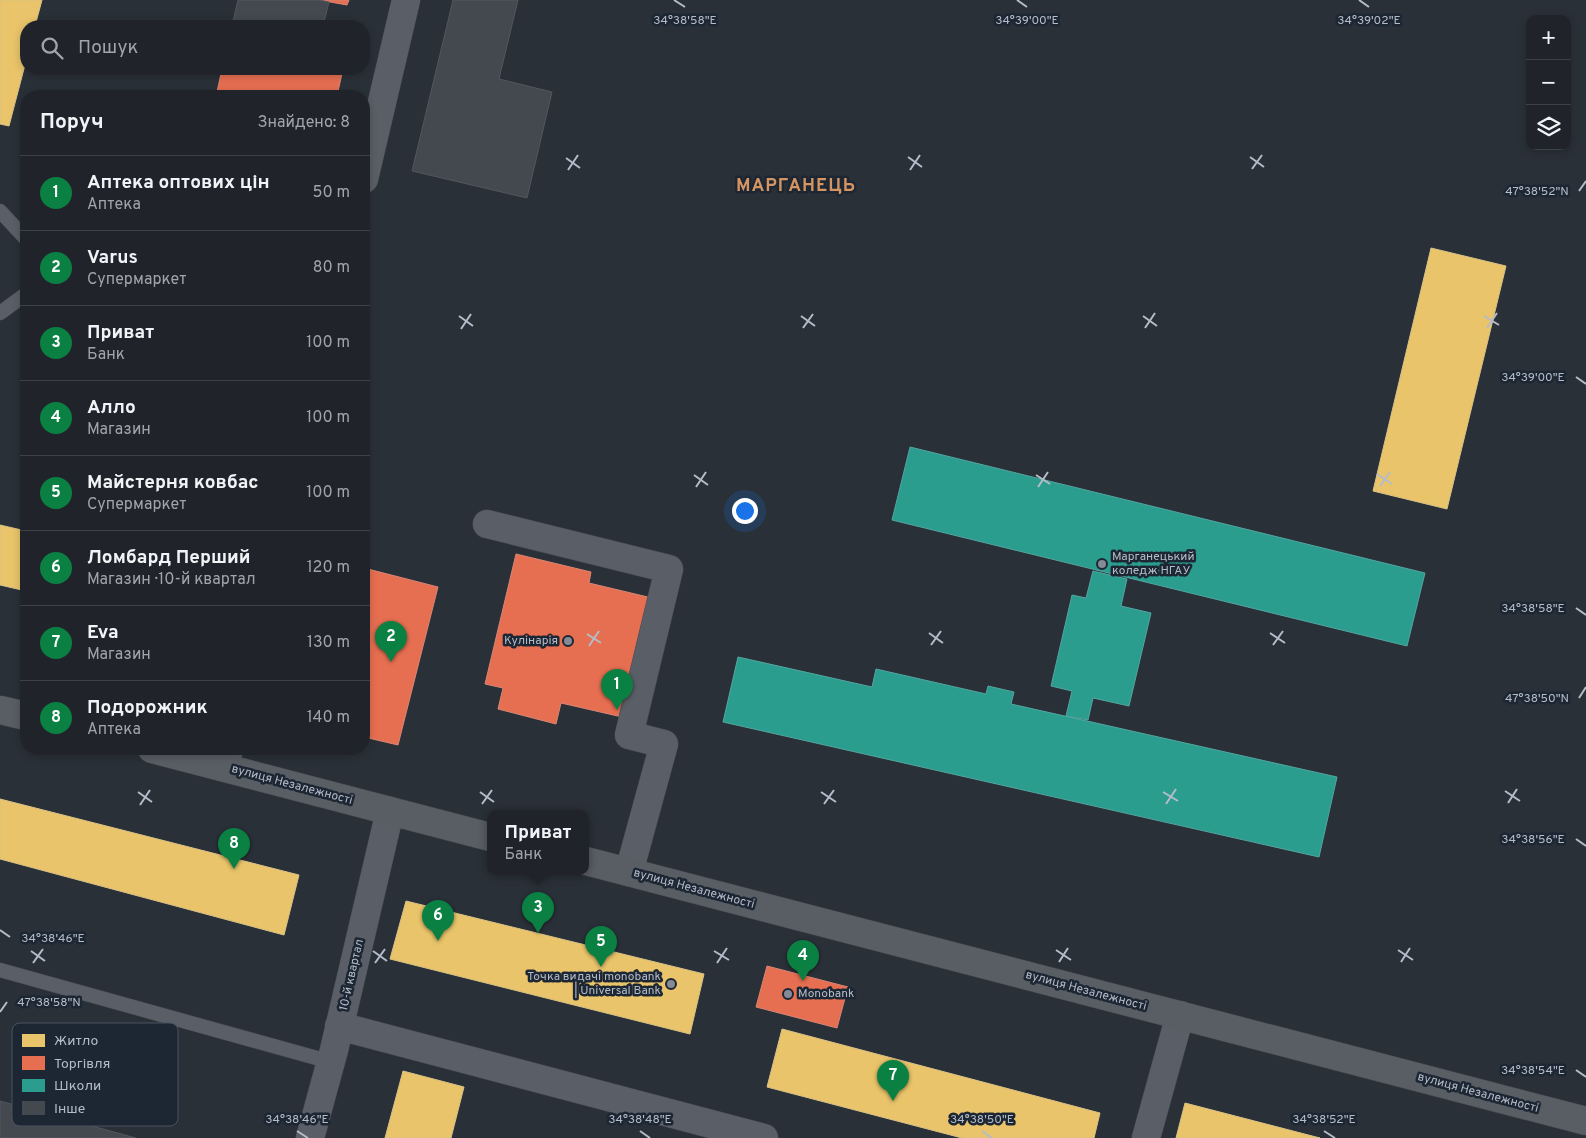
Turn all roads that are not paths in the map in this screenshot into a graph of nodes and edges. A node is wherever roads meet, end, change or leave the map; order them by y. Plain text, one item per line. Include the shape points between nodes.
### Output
1 (406, 0) edge
2 (370, 153) edge
3 (0, 212) edge
4 (20, 233) edge
5 (20, 298) edge
6 (0, 313) edge
7 (487, 524) dead end
8 (0, 710) edge
9 (20, 715) edge
10 (202, 755) edge
11 (227, 758) edge
12 (390, 811) junction
13 (487, 835) edge
14 (589, 862) edge
15 (629, 872) junction
16 (0, 970) edge
17 (1180, 1016) junction
18 (340, 1026) junction
19 (331, 1062) junction
20 (1586, 1121) edge
21 (310, 1138) edge
22 (764, 1138) edge
23 (1146, 1138) edge

1 - 2 street
3 - 4 lane
5 - 6 lane
7 - 15 street via 669,570 629,735 664,744
8 - 9 main road
10 - 11 main road, вулиця Незалежності
11 - 12 main road, вулиця Незалежності
12 - 13 main road, вулиця Незалежності
12 - 18 street, 10-й квартал
14 - 15 main road, вулиця Незалежності
15 - 17 main road, вулиця Незалежності
16 - 19 lane
17 - 20 main road, вулиця Незалежності
17 - 23 street
18 - 19 street, 10-й квартал
18 - 22 street
19 - 21 street, 10-й квартал

